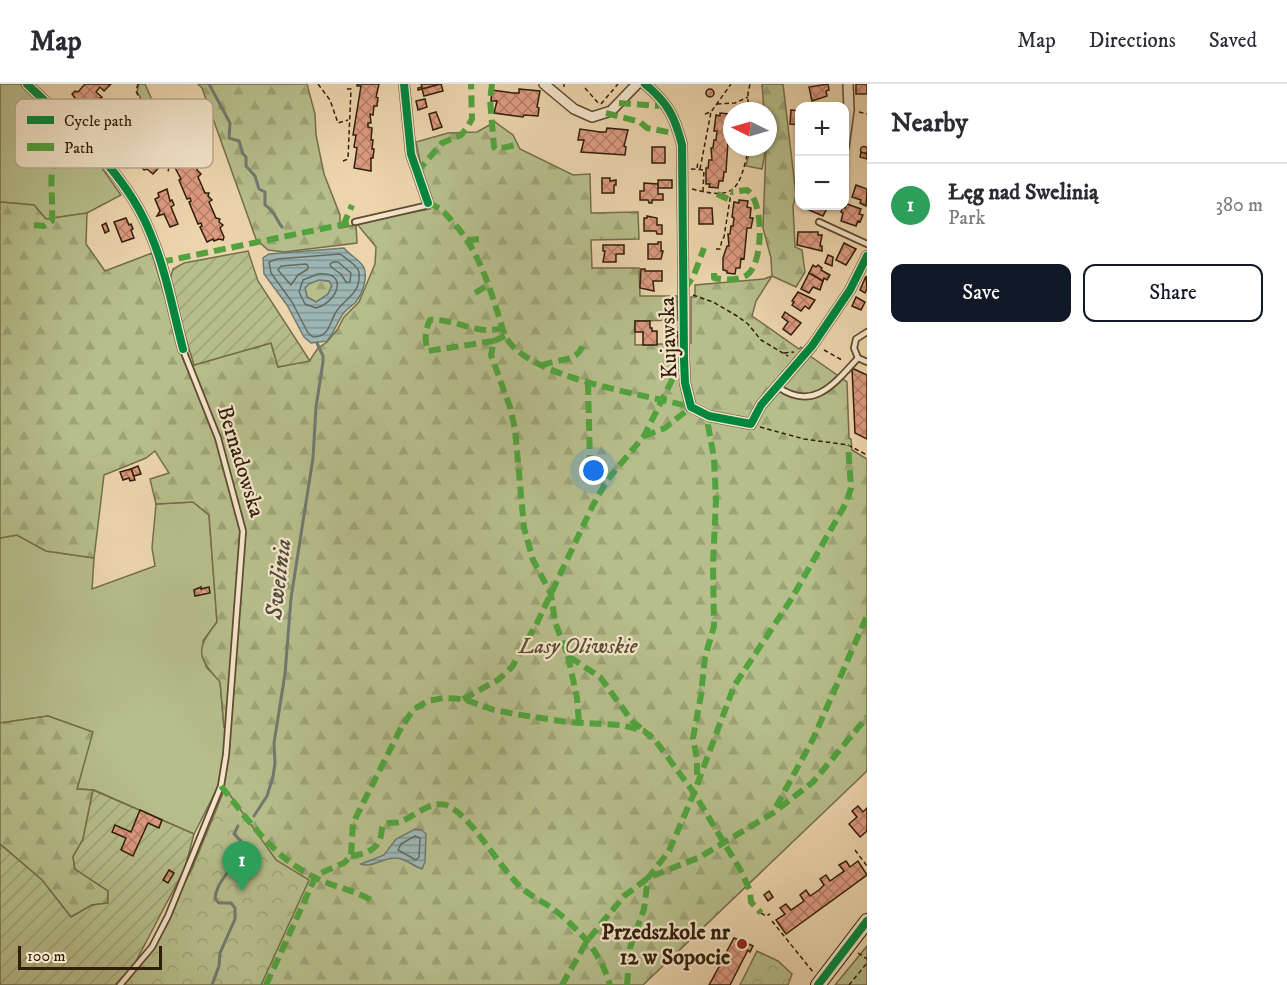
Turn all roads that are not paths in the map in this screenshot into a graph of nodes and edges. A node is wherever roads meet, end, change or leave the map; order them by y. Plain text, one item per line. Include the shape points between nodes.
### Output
1 (27, 84) edge
2 (404, 84) edge
3 (544, 84) edge
4 (637, 84) edge
5 (645, 84) edge
6 (848, 84) edge
7 (43, 99) edge
8 (849, 102) edge
9 (110, 168) edge
10 (428, 203) joint
11 (355, 222) dead end
12 (819, 222) dead end
13 (867, 244) edge
14 (867, 256) edge
15 (867, 332) edge
16 (183, 349) joint
17 (858, 358) junction
18 (867, 362) edge
19 (778, 387) junction
20 (867, 921) edge
21 (817, 979) edge
22 (120, 985) edge

1 - 7 street, Bernadowska
2 - 10 street via 411,154
3 - 4 street via 574,109 592,117 611,111
5 - 19 street, Kujawska via 659,95 675,120 682,145 685,383 691,407 709,416 751,424 758,409
6 - 8 street
9 - 16 street, Bernadowska via 138,206 151,233
10 - 11 lane
12 - 13 lane
14 - 19 street via 850,290
15 - 17 lane via 854,343
16 - 22 lane, Bernadowska via 218,438 243,531 226,755 221,786 168,916 152,947
17 - 18 lane
17 - 19 lane via 814,396 795,396
20 - 21 street

